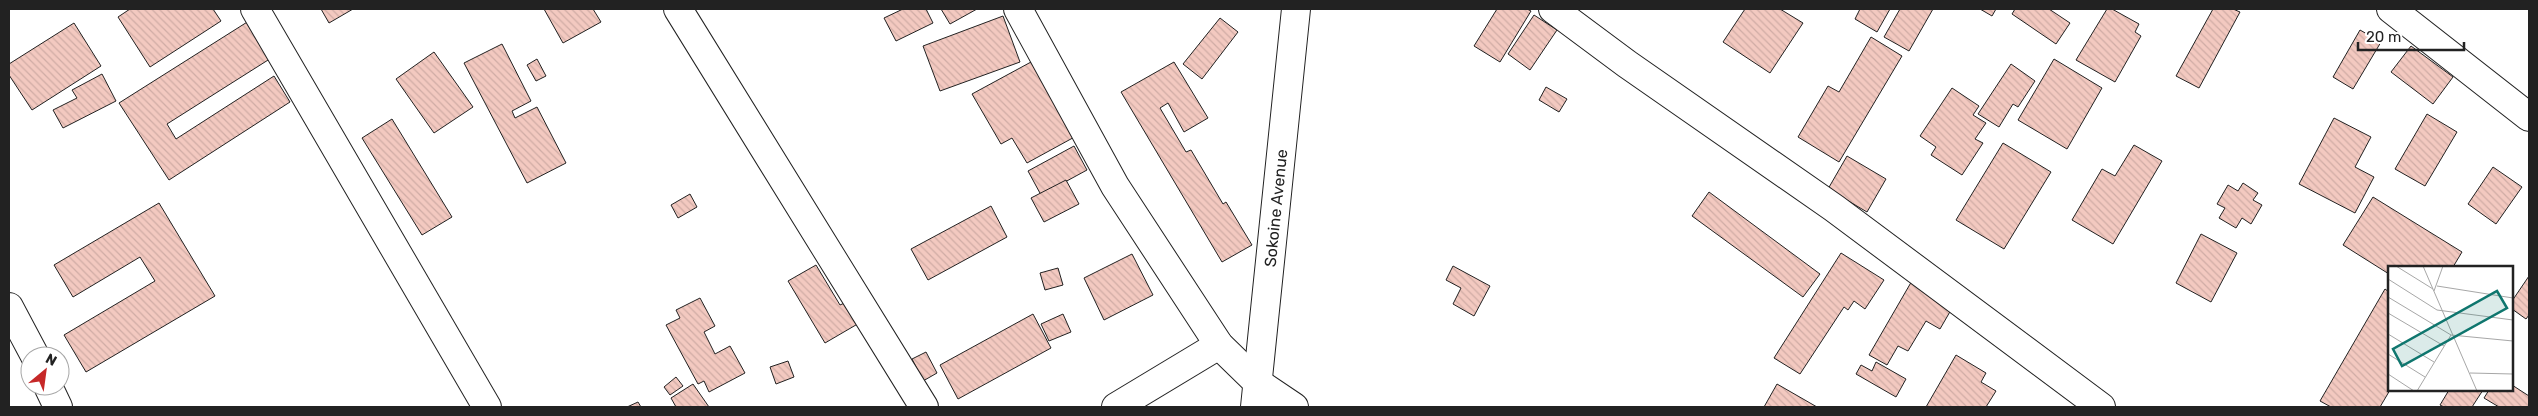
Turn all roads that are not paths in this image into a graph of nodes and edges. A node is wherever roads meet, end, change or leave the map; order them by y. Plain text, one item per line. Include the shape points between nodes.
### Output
1 (255, 9) edge
2 (678, 9) edge
3 (1018, 9) edge
4 (1296, 9) edge
5 (1553, 9) edge
6 (2391, 9) edge
7 (2529, 117) edge
8 (9, 307) edge
9 (1219, 345) junction
10 (30, 346) edge
11 (1256, 395) edge
12 (487, 407) edge
13 (924, 407) edge
14 (1116, 407) edge
15 (1294, 407) edge
16 (2101, 407) edge

1 - 12 street
2 - 13 street
3 - 9 street via 1115,186
4 - 11 street, Sokoine Avenue
5 - 16 street via 1834,208
6 - 7 street
8 - 10 street
9 - 11 street
9 - 14 street
11 - 15 street

